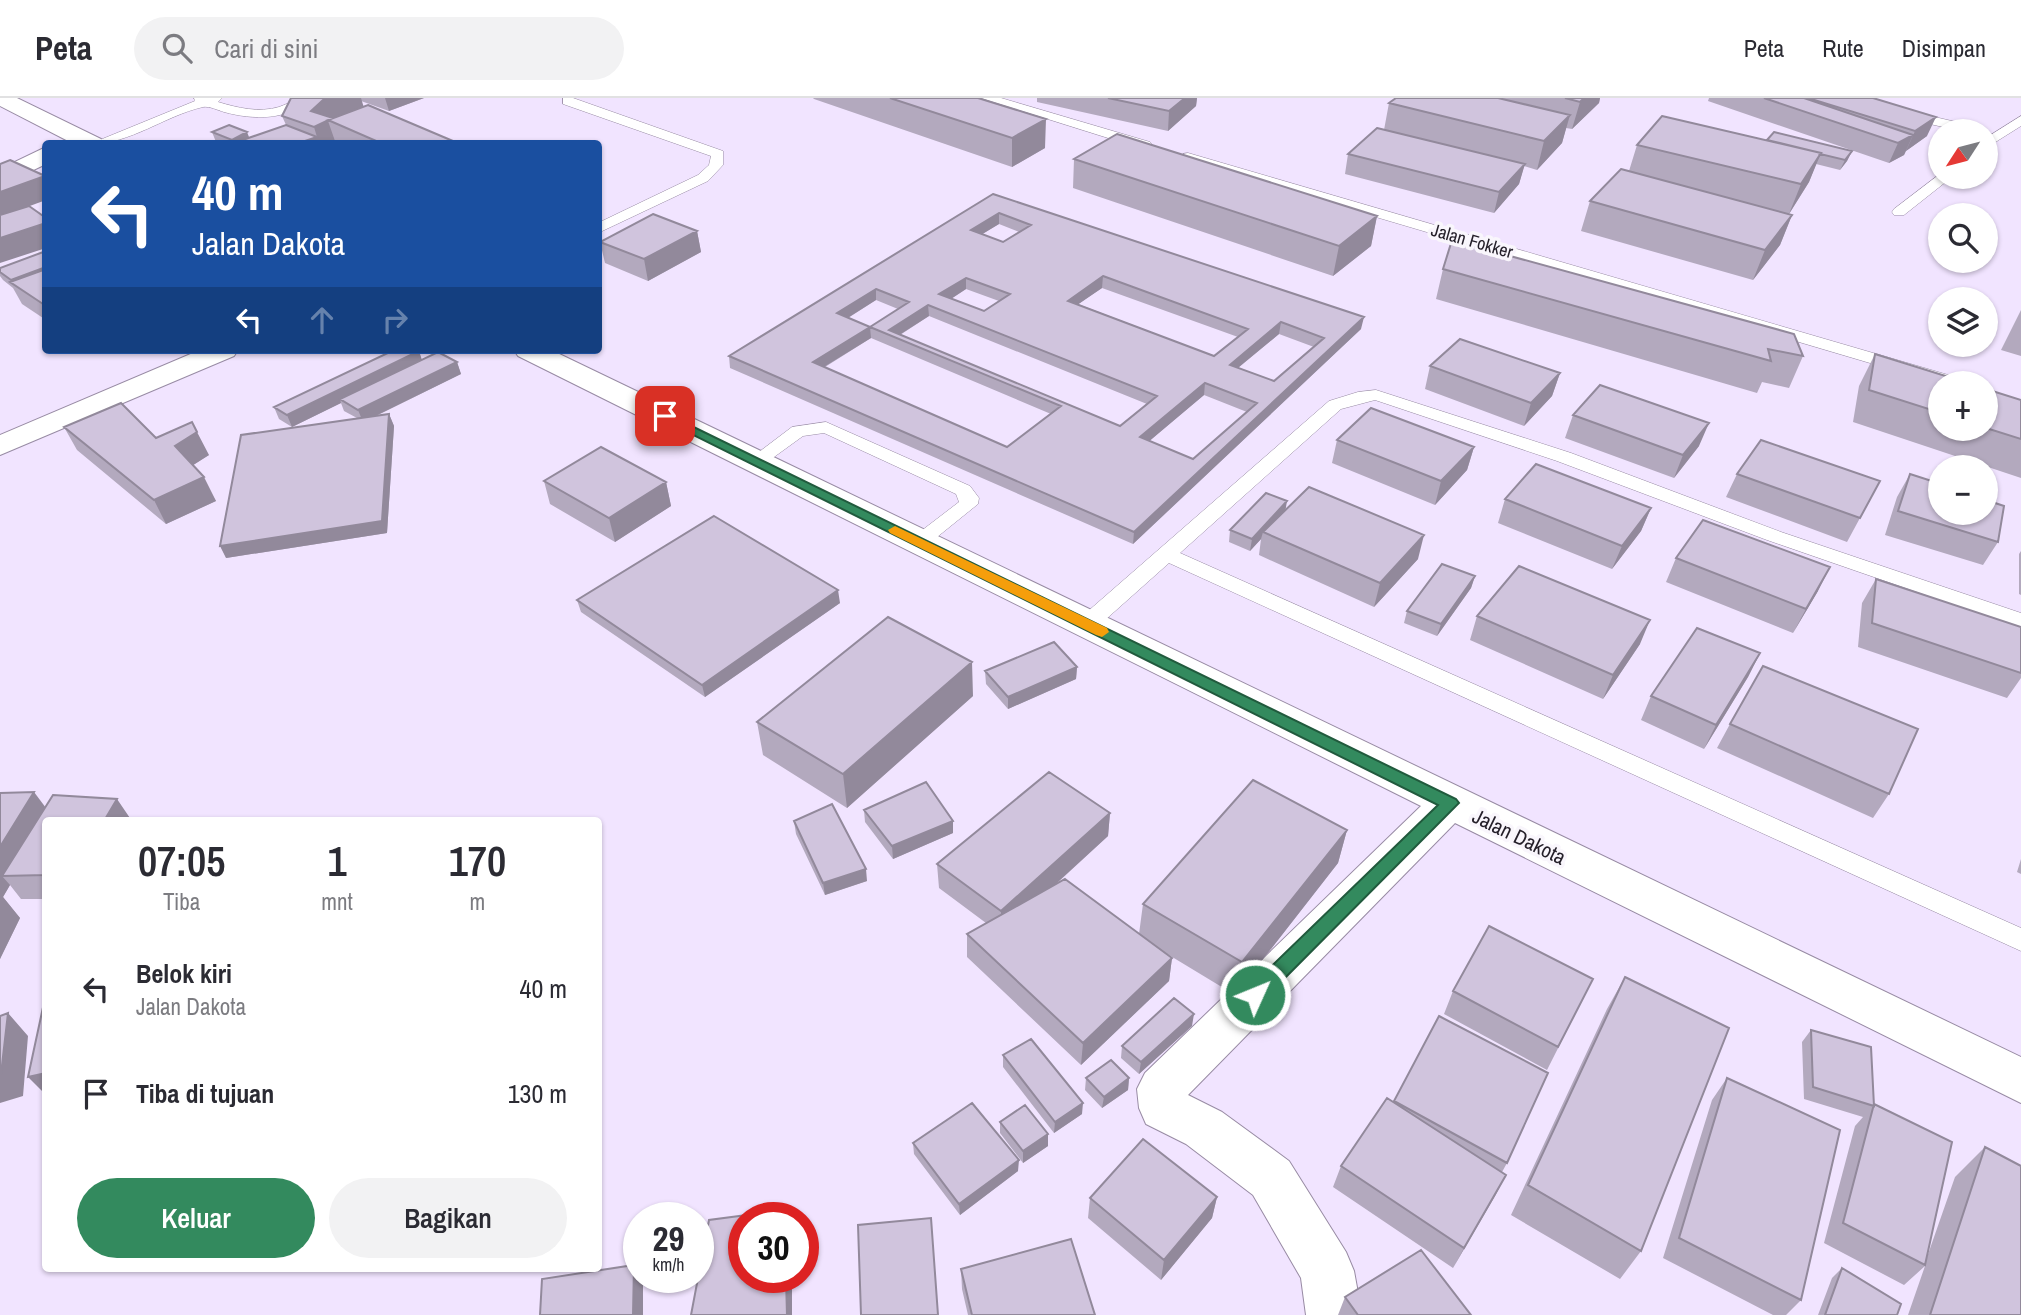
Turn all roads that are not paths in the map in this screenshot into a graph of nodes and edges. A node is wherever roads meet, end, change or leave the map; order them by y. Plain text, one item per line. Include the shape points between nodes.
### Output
1 (0, 98) edge
2 (305, 98) edge
3 (987, 98) edge
4 (206, 99) edge
5 (568, 101) dead end
6 (2021, 120) edge
7 (1998, 133) edge
8 (80, 140) edge
9 (90, 140) edge
10 (42, 157) edge
11 (0, 178) edge
12 (1929, 189) edge
13 (1899, 212) dead end
14 (602, 227) edge
15 (216, 354) edge
16 (536, 354) edge
17 (1928, 375) edge
18 (0, 446) edge
19 (756, 461) junction
20 (919, 542) junction
21 (1166, 554) junction
22 (2021, 621) edge
23 (1087, 624) junction
24 (1450, 803) junction
25 (2021, 940) edge
26 (2021, 1081) edge
27 (1334, 1315) edge

1 - 8 street
2 - 4 lane via 270,114 234,111
3 - 17 lane, Jalan Fokker
4 - 9 lane
5 - 14 lane via 718,154 716,169 703,178
6 - 7 lane
10 - 11 street
12 - 13 lane
15 - 18 street
16 - 19 street, Jalan Dakota
19 - 20 street, Jalan Dakota
19 - 20 lane via 798,431 826,427 963,490 968,504
20 - 23 street, Jalan Dakota
21 - 22 lane via 1335,405 1376,395
21 - 23 lane
21 - 25 lane
23 - 24 street, Jalan Dakota
24 - 26 street, Jalan Dakota
24 - 27 street via 1162,1089 1164,1108 1204,1128 1271,1178 1327,1271

